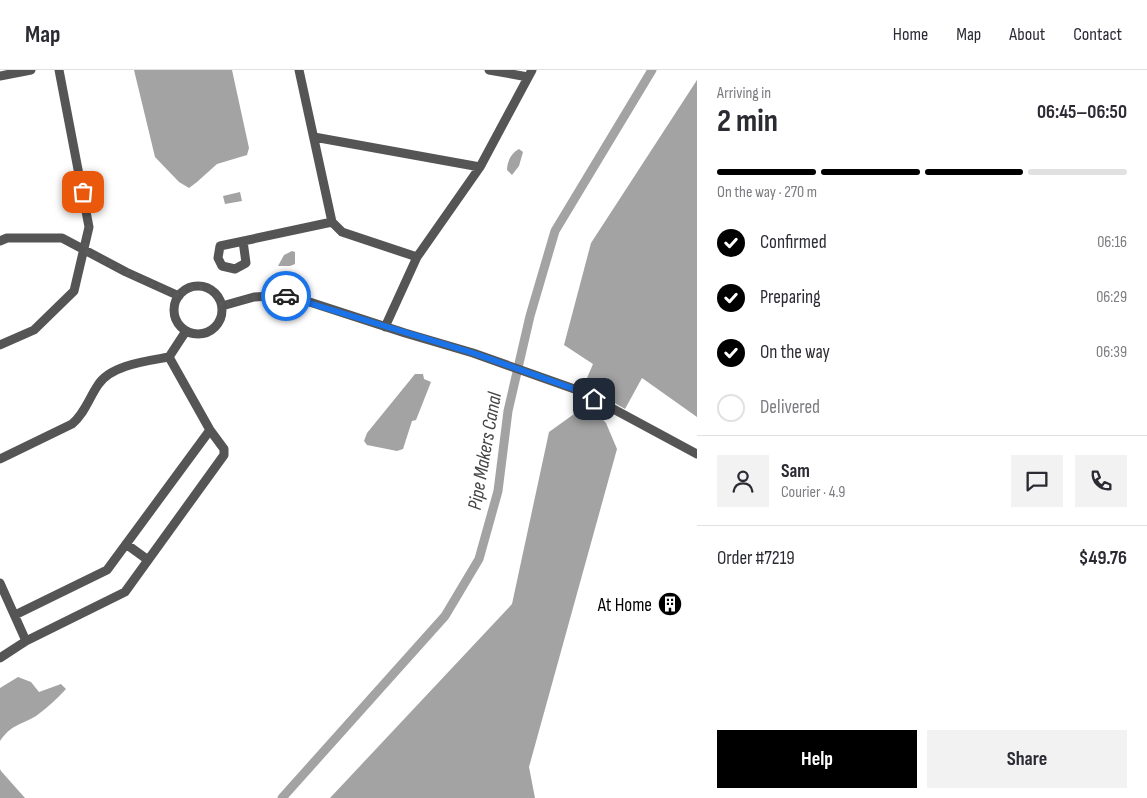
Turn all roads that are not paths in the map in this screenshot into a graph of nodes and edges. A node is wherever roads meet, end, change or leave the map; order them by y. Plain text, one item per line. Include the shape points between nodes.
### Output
1 (31, 70) edge
2 (59, 70) edge
3 (299, 70) edge
4 (490, 70) edge
5 (530, 73) edge
6 (0, 76) edge
7 (314, 137) junction
8 (480, 167) junction
9 (332, 222) junction
10 (0, 241) edge
11 (243, 241) dead end
12 (84, 250) junction
13 (417, 257) junction
14 (179, 296) junction
15 (222, 306) junction
16 (385, 327) junction
17 (186, 331) junction
18 (0, 345) edge
19 (169, 357) junction
20 (210, 430) junction
21 (697, 454) edge
22 (0, 459) edge
23 (126, 544) junction
24 (148, 560) junction
25 (0, 584) edge
26 (15, 615) junction
27 (26, 640) junction
28 (0, 658) edge

1 - 6 street
2 - 12 street via 89,227
3 - 7 street
4 - 5 street
5 - 8 street
7 - 8 street
7 - 9 street
8 - 13 street
9 - 11 street
9 - 13 street via 342,232
10 - 12 street via 7,238 62,238
12 - 14 street
12 - 18 street via 74,291 34,330
13 - 16 street
14 - 15 street via 192,287 200,286 214,292
14 - 17 street via 174,311 180,326
15 - 16 street via 254,297 288,296
15 - 17 street via 220,321 208,332 193,334
16 - 21 street via 580,391
17 - 19 street
19 - 20 street
19 - 22 street via 127,365 102,379 80,417 72,424
20 - 23 street
20 - 24 street via 224,449 224,455
23 - 24 street
23 - 26 street via 107,570
24 - 27 street via 125,592
25 - 26 street
26 - 27 street
27 - 28 street

